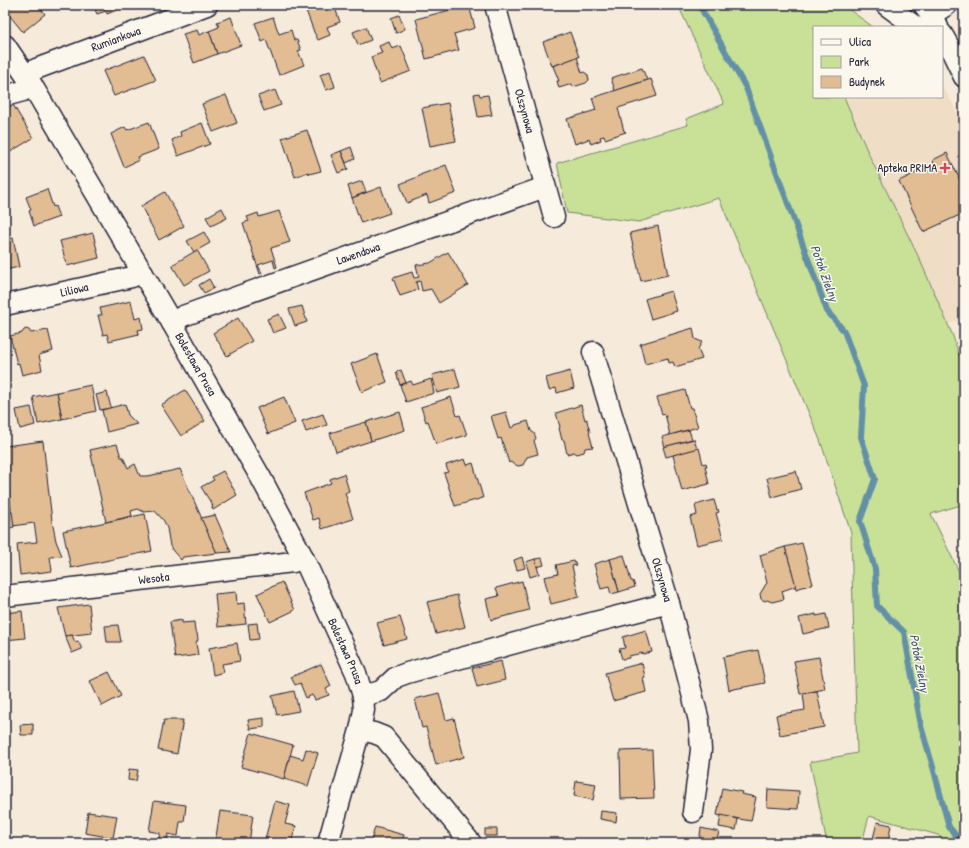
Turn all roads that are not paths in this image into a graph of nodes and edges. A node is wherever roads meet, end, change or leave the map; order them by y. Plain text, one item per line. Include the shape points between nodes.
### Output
1 (207, 5) edge
2 (495, 5) edge
3 (886, 5) edge
4 (931, 16) edge
5 (945, 43) edge
6 (5, 45) edge
7 (964, 77) edge
8 (29, 80) junction
9 (5, 96) edge
10 (545, 188) junction
11 (554, 217) dead end
12 (142, 271) junction
13 (5, 305) edge
14 (172, 323) junction
15 (593, 352) dead end
16 (303, 557) junction
17 (5, 596) edge
18 (669, 603) junction
19 (363, 696) junction
20 (360, 730) junction
21 (693, 812) dead end
22 (328, 843) edge
23 (471, 843) edge

1 - 8 street, Rumiankowa via 36,69
2 - 10 street, Olszynowa
3 - 4 street
5 - 7 street
6 - 8 street, Bolesława Prusa
8 - 9 street, Rumiankowa via 23,91
8 - 12 street, Bolesława Prusa
10 - 11 street, Olszynowa
10 - 14 street, Lawendowa via 183,316
12 - 13 street, Liliowa via 132,277
12 - 14 street, Bolesława Prusa
14 - 16 street, Bolesława Prusa
15 - 18 street, Olszynowa
16 - 17 street, Wesoła via 293,562
16 - 19 street, Bolesława Prusa via 356,673
18 - 19 street, Bolesława Prusa via 408,673 396,677 381,692
18 - 21 street, Olszynowa via 699,721 701,750
19 - 20 street, Bolesława Prusa via 364,710
20 - 22 street, Bolesława Prusa
20 - 23 street via 384,737

